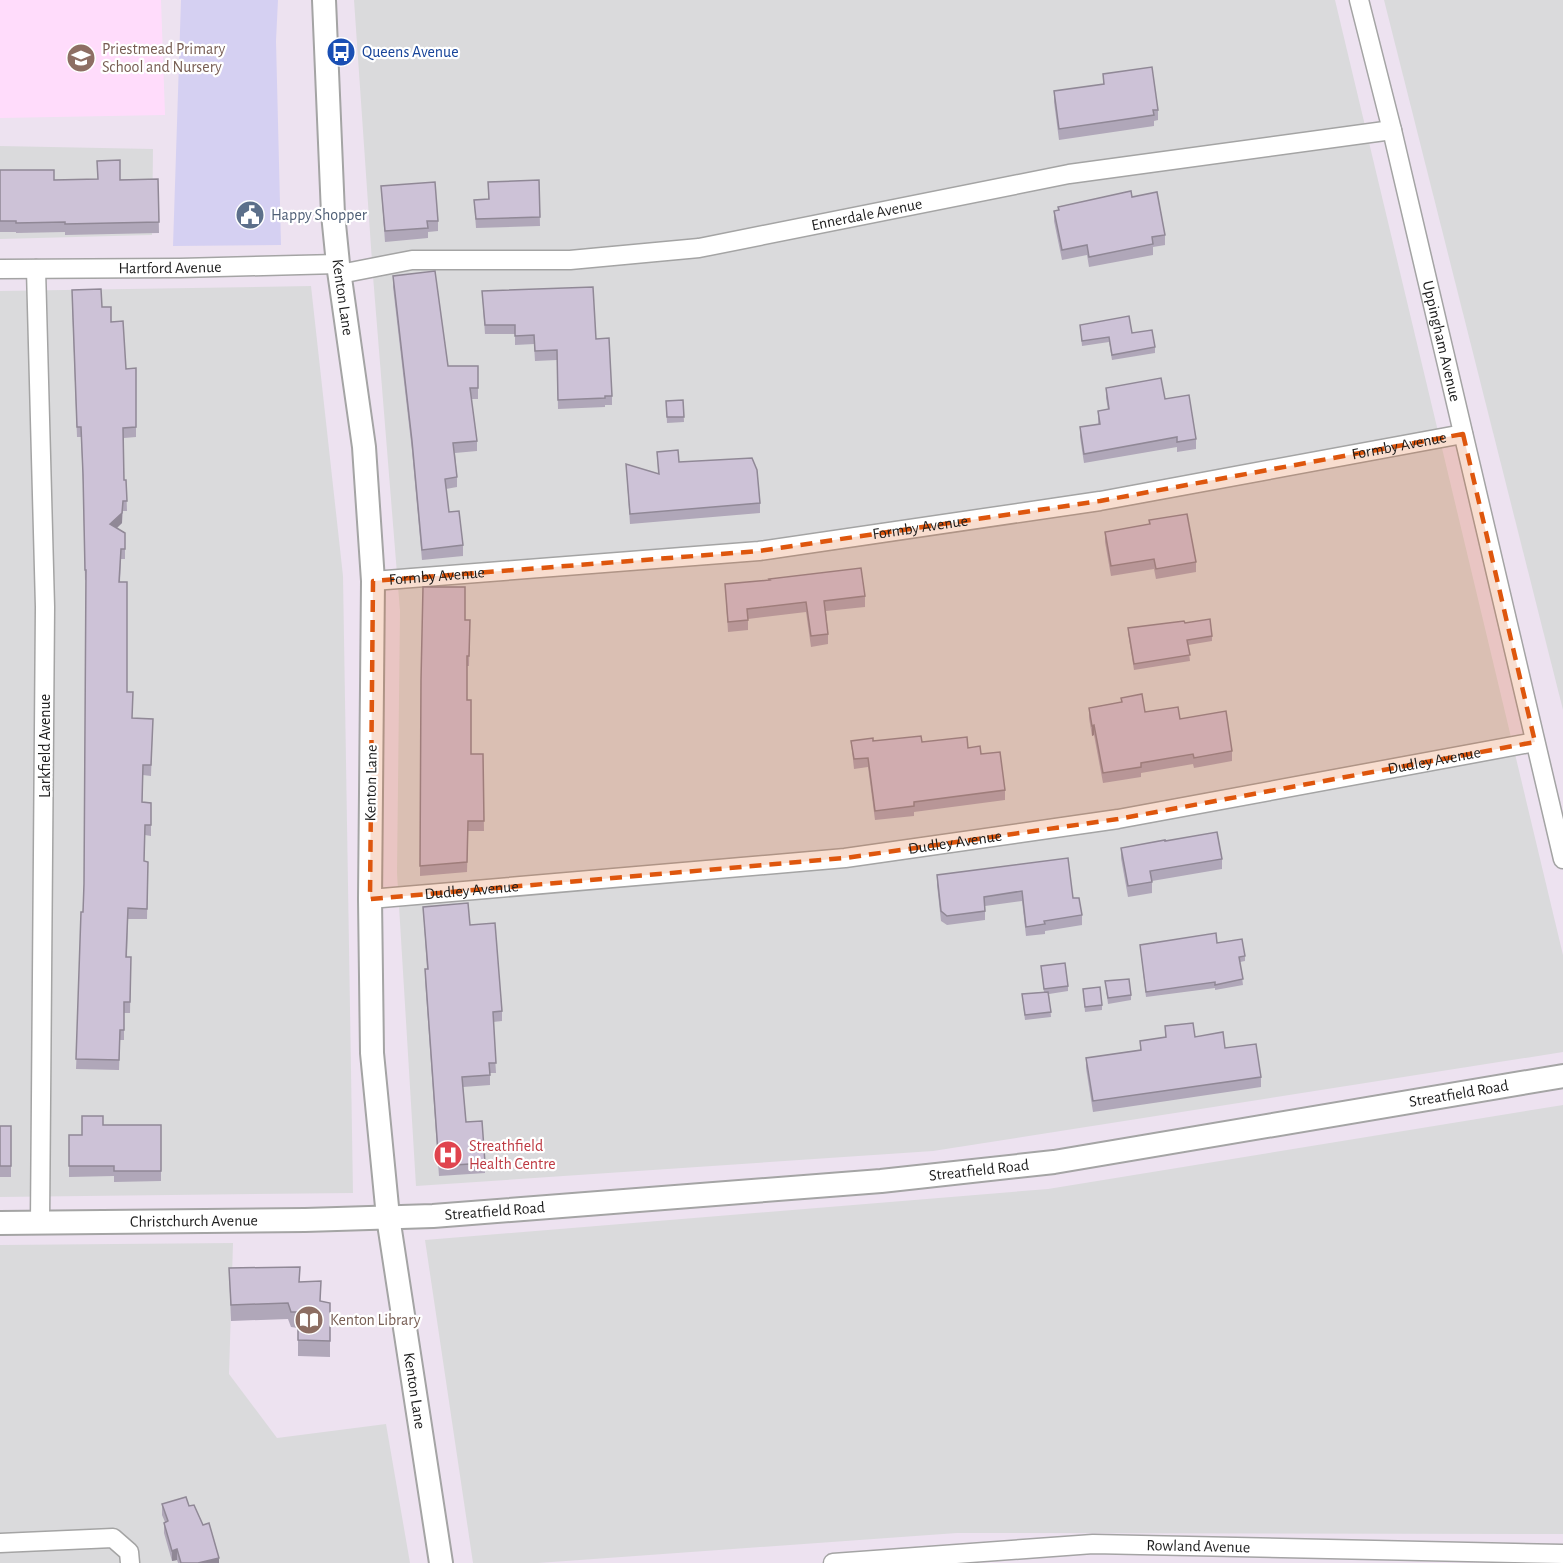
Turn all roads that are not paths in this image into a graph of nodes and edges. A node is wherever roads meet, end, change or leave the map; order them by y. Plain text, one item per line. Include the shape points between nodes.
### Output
1 (324, 0) edge
2 (1359, 0) edge
3 (1392, 130) junction
4 (36, 268) junction
5 (0, 269) edge
6 (339, 269) junction
7 (1463, 434) junction
8 (374, 580) junction
9 (1535, 742) junction
10 (1563, 859) edge
11 (370, 899) junction
12 (1563, 1076) edge
13 (388, 1217) junction
14 (0, 1223) edge
15 (40, 1223) junction
16 (0, 1543) edge
17 (1563, 1554) edge
18 (130, 1563) edge
19 (441, 1563) edge
20 (833, 1563) edge

1 - 6 street, Kenton Lane
2 - 3 street, Uppingham Avenue
3 - 6 street, Ennerdale Avenue via 1069,174 699,248 570,260 412,260
3 - 7 street, Uppingham Avenue
4 - 5 street, Hartford Avenue
4 - 6 street, Hartford Avenue
4 - 15 street, Larkfield Avenue via 45,607
6 - 8 street, Kenton Lane via 364,447
7 - 8 street, Formby Avenue via 1100,501 759,551
7 - 9 street, Uppingham Avenue
8 - 11 street, Kenton Lane
9 - 10 street, Uppingham Avenue
9 - 11 street, Dudley Avenue via 1118,819 845,858
11 - 13 street, Kenton Lane via 372,1053
12 - 13 street, Streatfield Road via 1054,1162 881,1181
13 - 15 street, Christchurch Avenue
13 - 19 street, Kenton Lane
14 - 15 street, Christchurch Avenue
16 - 18 street via 113,1538 129,1552
17 - 20 street, Rowland Avenue via 1094,1544

